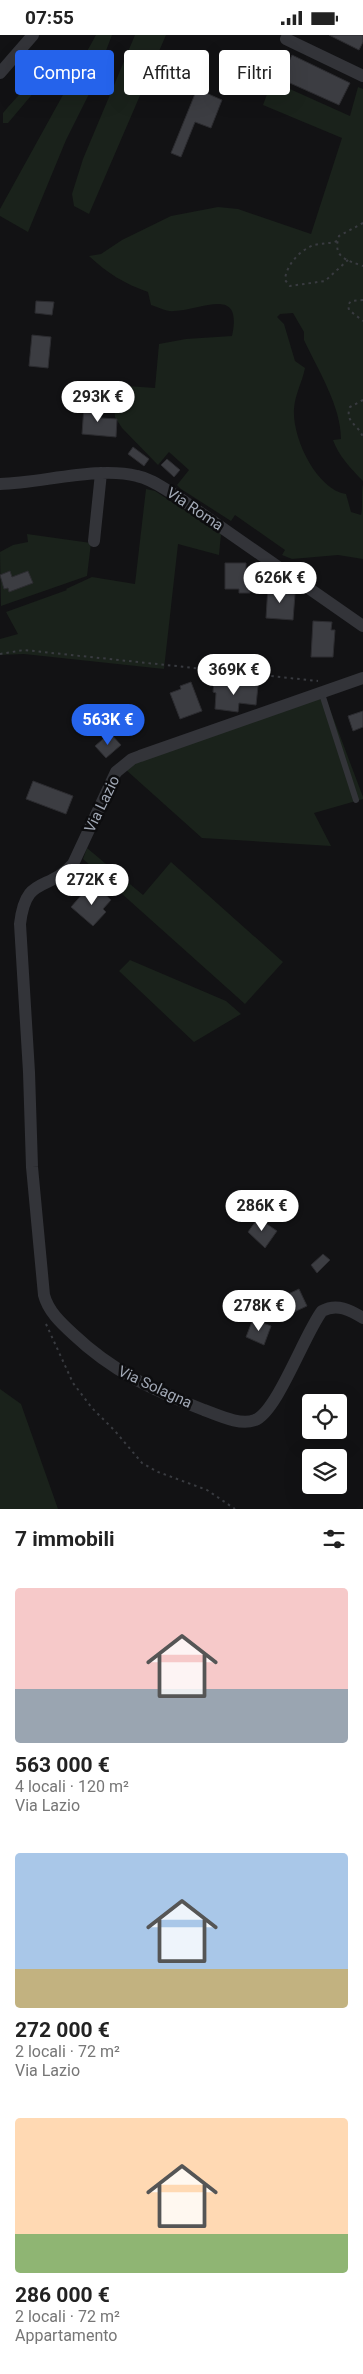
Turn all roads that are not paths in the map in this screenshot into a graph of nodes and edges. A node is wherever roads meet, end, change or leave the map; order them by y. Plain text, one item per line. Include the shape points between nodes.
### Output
1 (33, 35) edge
2 (286, 39) dead end
3 (0, 73) edge
4 (363, 76) edge
5 (101, 473) junction
6 (0, 484) edge
7 (94, 541) dead end
8 (363, 627) edge
9 (363, 679) edge
10 (322, 688) junction
11 (356, 800) dead end
12 (29, 1072) joint
13 (363, 1318) edge

1 - 3 street
2 - 4 street
5 - 6 street, Via Roma
5 - 7 street
5 - 8 street, Via Roma via 136,475 156,483
9 - 10 street, Via Lazio
10 - 11 lane
10 - 12 street, Via Lazio via 132,759 116,772 73,864 67,871 27,894 22,907 20,924
12 - 13 street, Via Solagna via 32,1167 46,1302 62,1324 117,1370 165,1395 226,1418 255,1420 268,1411 322,1311 340,1307

